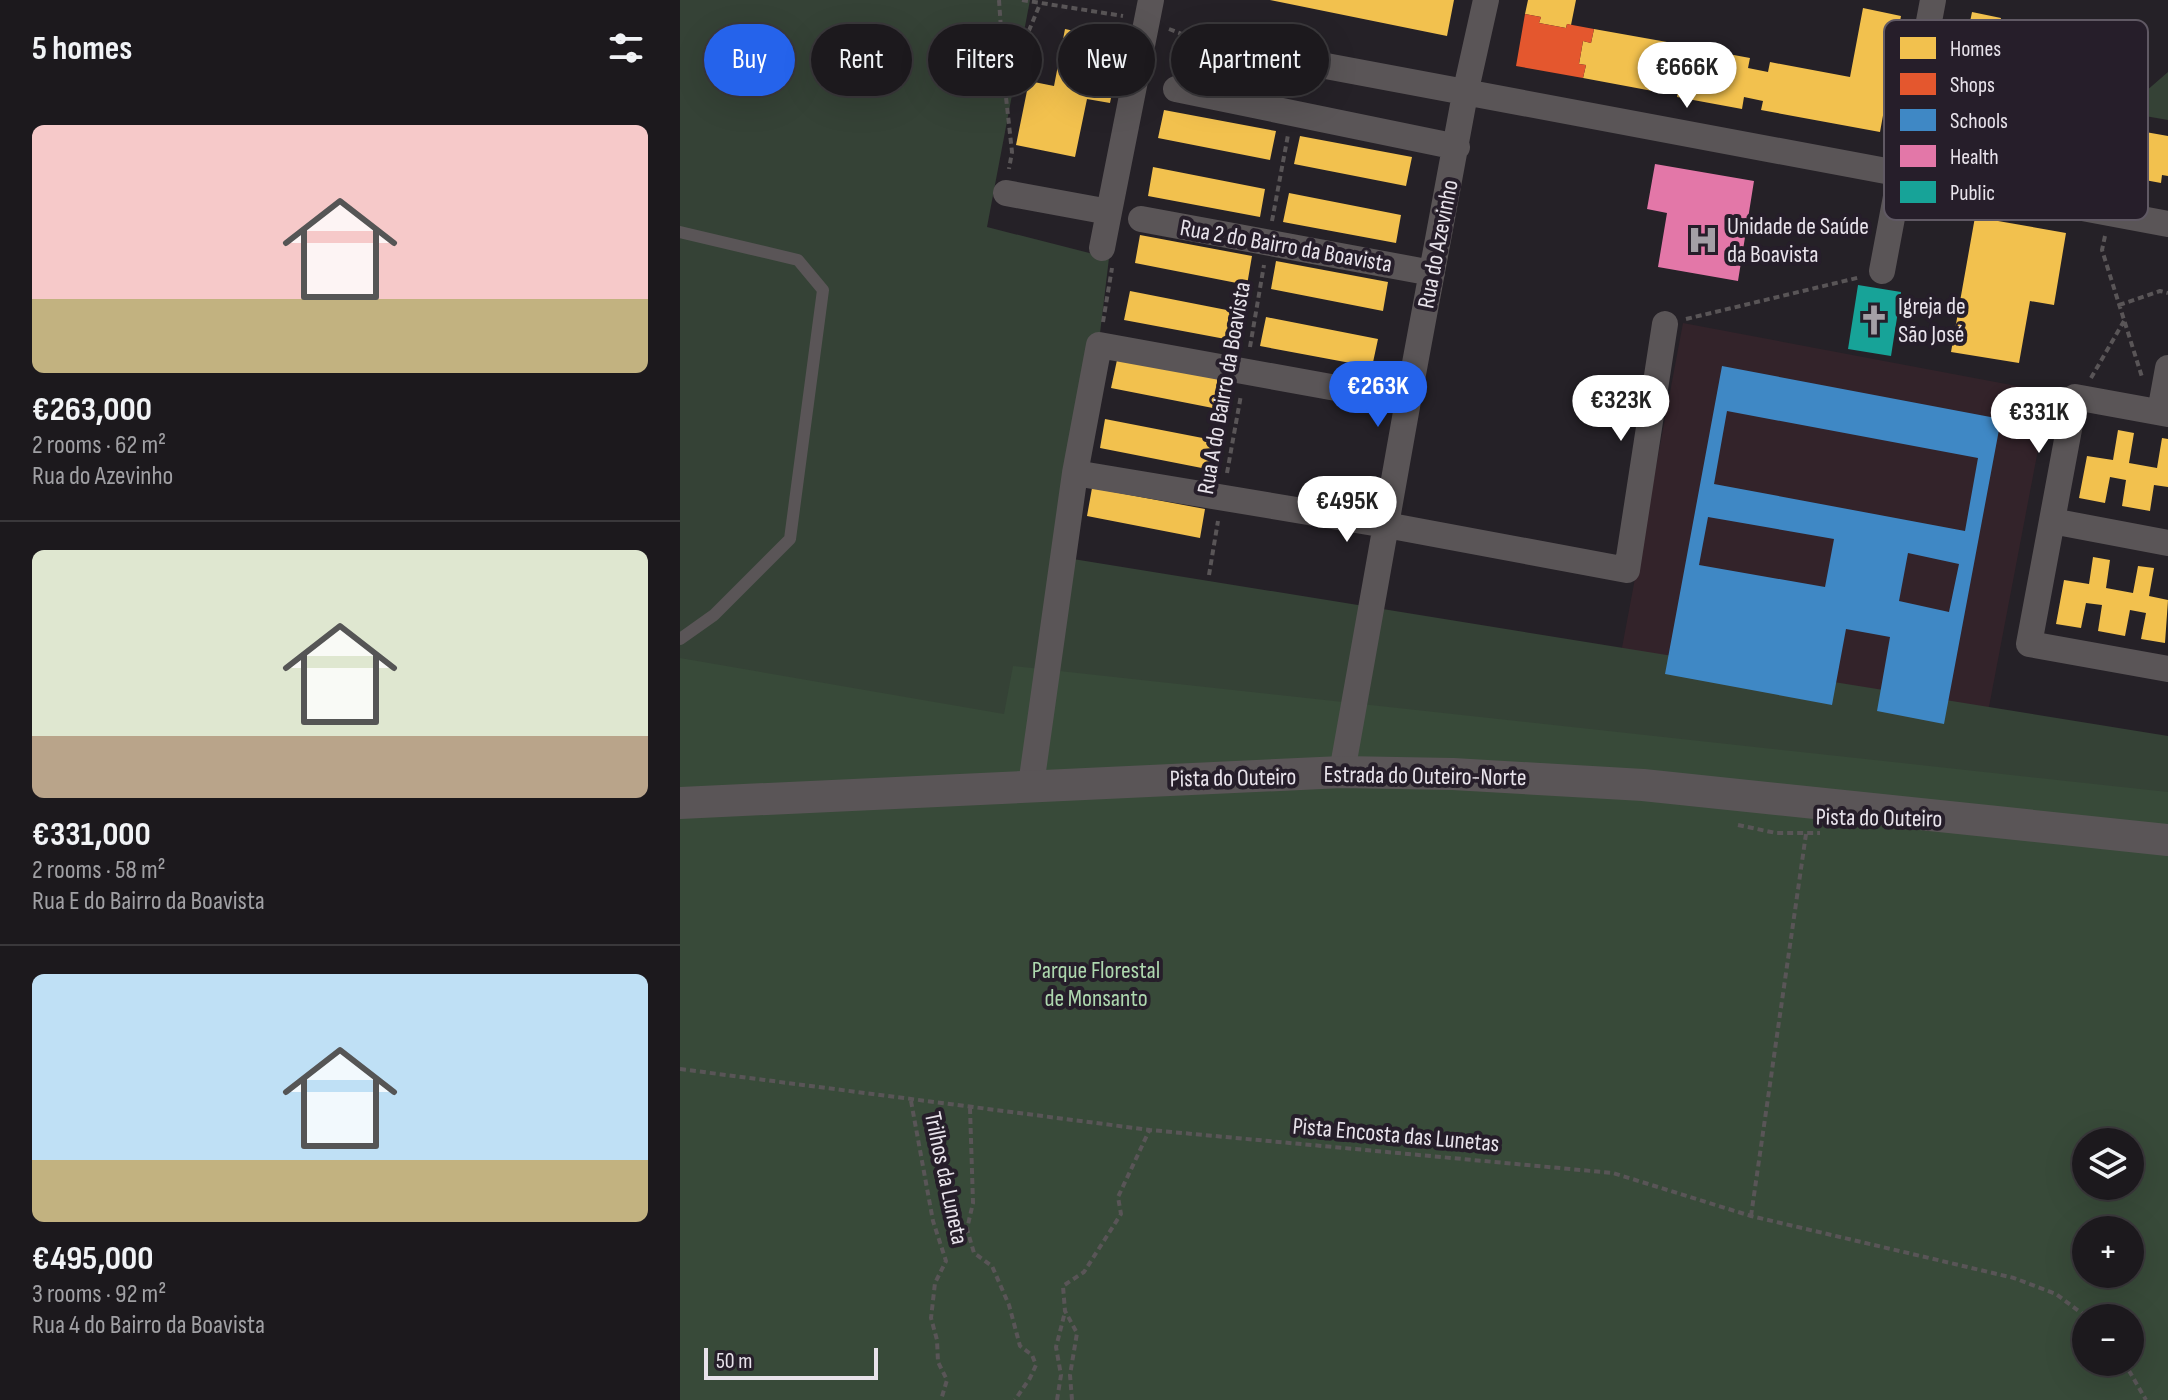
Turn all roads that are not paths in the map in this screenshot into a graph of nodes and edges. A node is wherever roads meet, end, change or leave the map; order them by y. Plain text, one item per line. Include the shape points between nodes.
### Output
1 (1486, 0) edge
2 (1933, 0) edge
3 (1148, 10) edge
4 (1929, 20) edge
5 (1329, 67) edge
6 (1465, 94) junction
7 (1210, 96) edge
8 (1457, 147) junction
9 (1884, 170) edge
10 (1006, 193) road end
11 (1109, 212) junction
12 (1141, 219) dead end
13 (1892, 220) edge
14 (2147, 220) edge
15 (2168, 224) edge
16 (680, 232) edge
17 (1102, 248) road end
18 (1882, 271) road end
19 (1432, 273) junction
20 (1665, 324) road end
21 (2166, 376) edge
22 (1408, 401) junction
23 (2164, 413) edge
24 (1075, 473) junction
25 (2052, 521) junction
26 (1386, 525) junction
27 (2168, 543) edge
28 (680, 639) edge
29 (2168, 669) edge
30 (1342, 772) junction
31 (1031, 785) junction
32 (680, 803) edge
33 (2168, 840) edge

1 - 6 street, Rua do Azevinho
2 - 4 street
3 - 11 street
5 - 6 street
6 - 8 street, Rua do Azevinho
6 - 9 street
7 - 8 street
8 - 19 street, Rua do Azevinho
10 - 11 street
11 - 17 street
12 - 19 street, Rua 2 do Bairro da Boavista
13 - 18 street
14 - 15 street
16 - 28 lane via 798,260 823,290 790,539 714,615
19 - 22 street, Rua do Azevinho
20 - 26 street via 1627,570
21 - 23 street
22 - 24 street via 1099,345
22 - 26 street, Rua do Azevinho
23 - 25 street via 2080,398
24 - 26 street
24 - 31 street
25 - 27 street
25 - 29 street via 2029,644
26 - 30 street, Rua do Azevinho
30 - 31 street, Estrada do Outeiro-Norte
30 - 33 street, Estrada do Outeiro-Norte via 1643,785
31 - 32 street, Estrada do Outeiro-Norte

